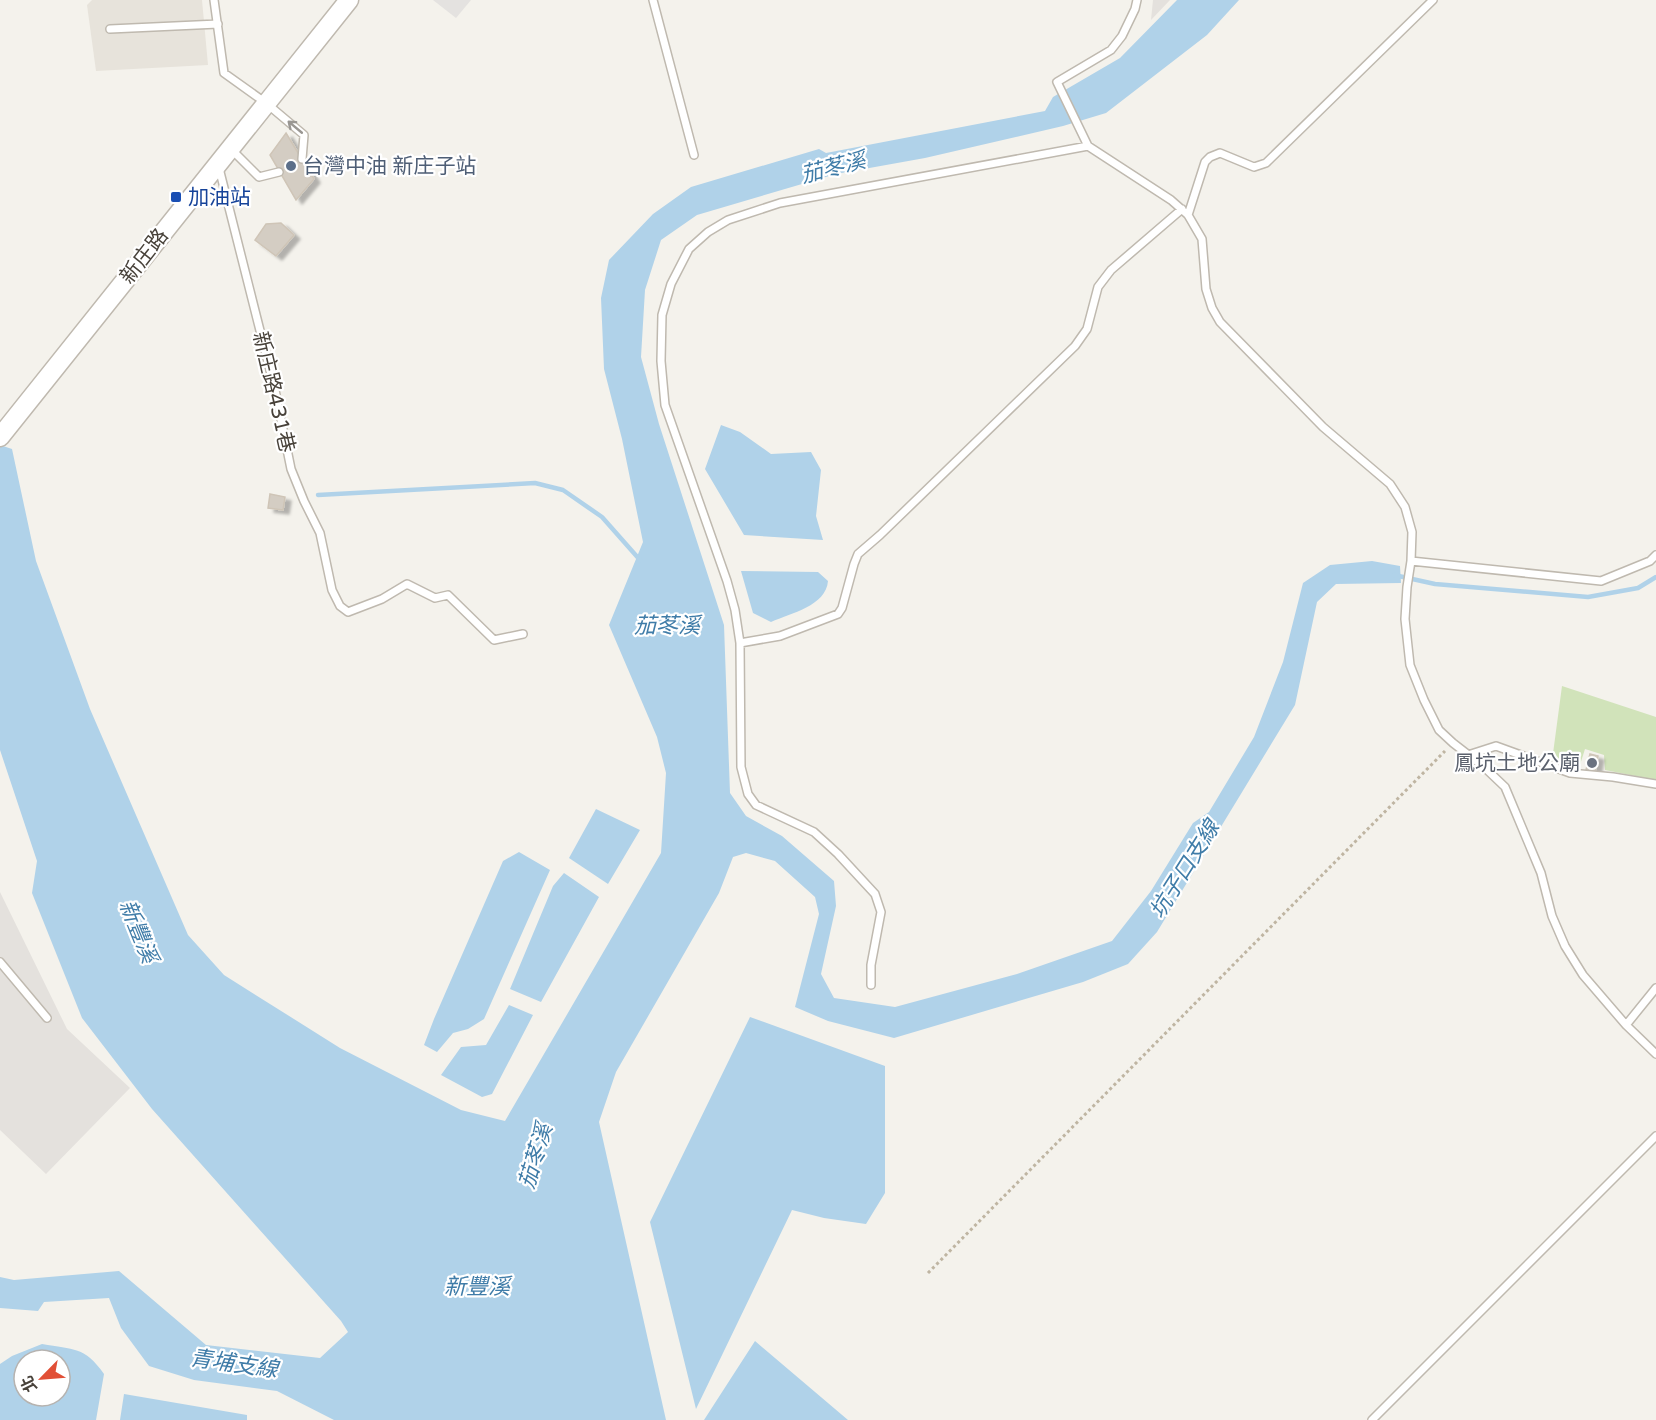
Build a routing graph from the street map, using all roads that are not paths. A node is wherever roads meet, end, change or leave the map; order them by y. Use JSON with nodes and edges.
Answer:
{"nodes":[{"id":1,"x":213,"y":0,"type":"edge"},
{"id":2,"x":349,"y":0,"type":"edge"},
{"id":3,"x":653,"y":0,"type":"edge"},
{"id":4,"x":1137,"y":0,"type":"edge"},
{"id":5,"x":1433,"y":0,"type":"edge"},
{"id":6,"x":218,"y":24,"type":"junction"},
{"id":7,"x":110,"y":29,"type":"dead end"},
{"id":8,"x":266,"y":104,"type":"junction"},
{"id":9,"x":1088,"y":146,"type":"junction"},
{"id":10,"x":230,"y":148,"type":"junction"},
{"id":11,"x":694,"y":155,"type":"dead end"},
{"id":12,"x":302,"y":159,"type":"dead end"},
{"id":13,"x":218,"y":163,"type":"junction"},
{"id":14,"x":279,"y":172,"type":"dead end"},
{"id":15,"x":1185,"y":212,"type":"junction"},
{"id":16,"x":4,"y":432,"type":"edge"},
{"id":17,"x":1656,"y":555,"type":"edge"},
{"id":18,"x":1412,"y":561,"type":"junction"},
{"id":19,"x":523,"y":634,"type":"dead end"},
{"id":20,"x":740,"y":644,"type":"junction"},
{"id":21,"x":1467,"y":754,"type":"junction"},
{"id":22,"x":1656,"y":784,"type":"edge"},
{"id":23,"x":0,"y":962,"type":"edge"},
{"id":24,"x":871,"y":985,"type":"dead end"},
{"id":25,"x":1656,"y":988,"type":"edge"},
{"id":26,"x":47,"y":1018,"type":"dead end"},
{"id":27,"x":1626,"y":1025,"type":"junction"},
{"id":28,"x":1656,"y":1054,"type":"edge"},
{"id":29,"x":1656,"y":1136,"type":"edge"},
{"id":30,"x":1372,"y":1420,"type":"edge"}],
"edges":[{"from":1,"to":6,"type":"lane"},
{"from":2,"to":8,"type":"street","name":"新庄路"},
{"from":3,"to":11,"type":"lane"},
{"from":4,"to":9,"type":"lane"},
{"from":5,"to":15,"type":"lane"},
{"from":6,"to":7,"type":"lane"},
{"from":6,"to":8,"type":"lane"},
{"from":8,"to":10,"type":"street","name":"新庄路"},
{"from":12,"to":8,"type":"lane","one_way":true},
{"from":9,"to":15,"type":"lane"},
{"from":9,"to":20,"type":"lane"},
{"from":10,"to":13,"type":"street","name":"新庄路"},
{"from":10,"to":14,"type":"lane"},
{"from":13,"to":16,"type":"street","name":"新庄路"},
{"from":13,"to":19,"type":"lane","name":"新庄路431巷"},
{"from":15,"to":18,"type":"lane"},
{"from":15,"to":20,"type":"lane"},
{"from":17,"to":18,"type":"lane"},
{"from":18,"to":21,"type":"lane"},
{"from":20,"to":24,"type":"lane"},
{"from":21,"to":22,"type":"lane"},
{"from":21,"to":27,"type":"lane"},
{"from":23,"to":26,"type":"lane"},
{"from":25,"to":27,"type":"lane"},
{"from":27,"to":28,"type":"lane"},
{"from":29,"to":30,"type":"lane"}]}
